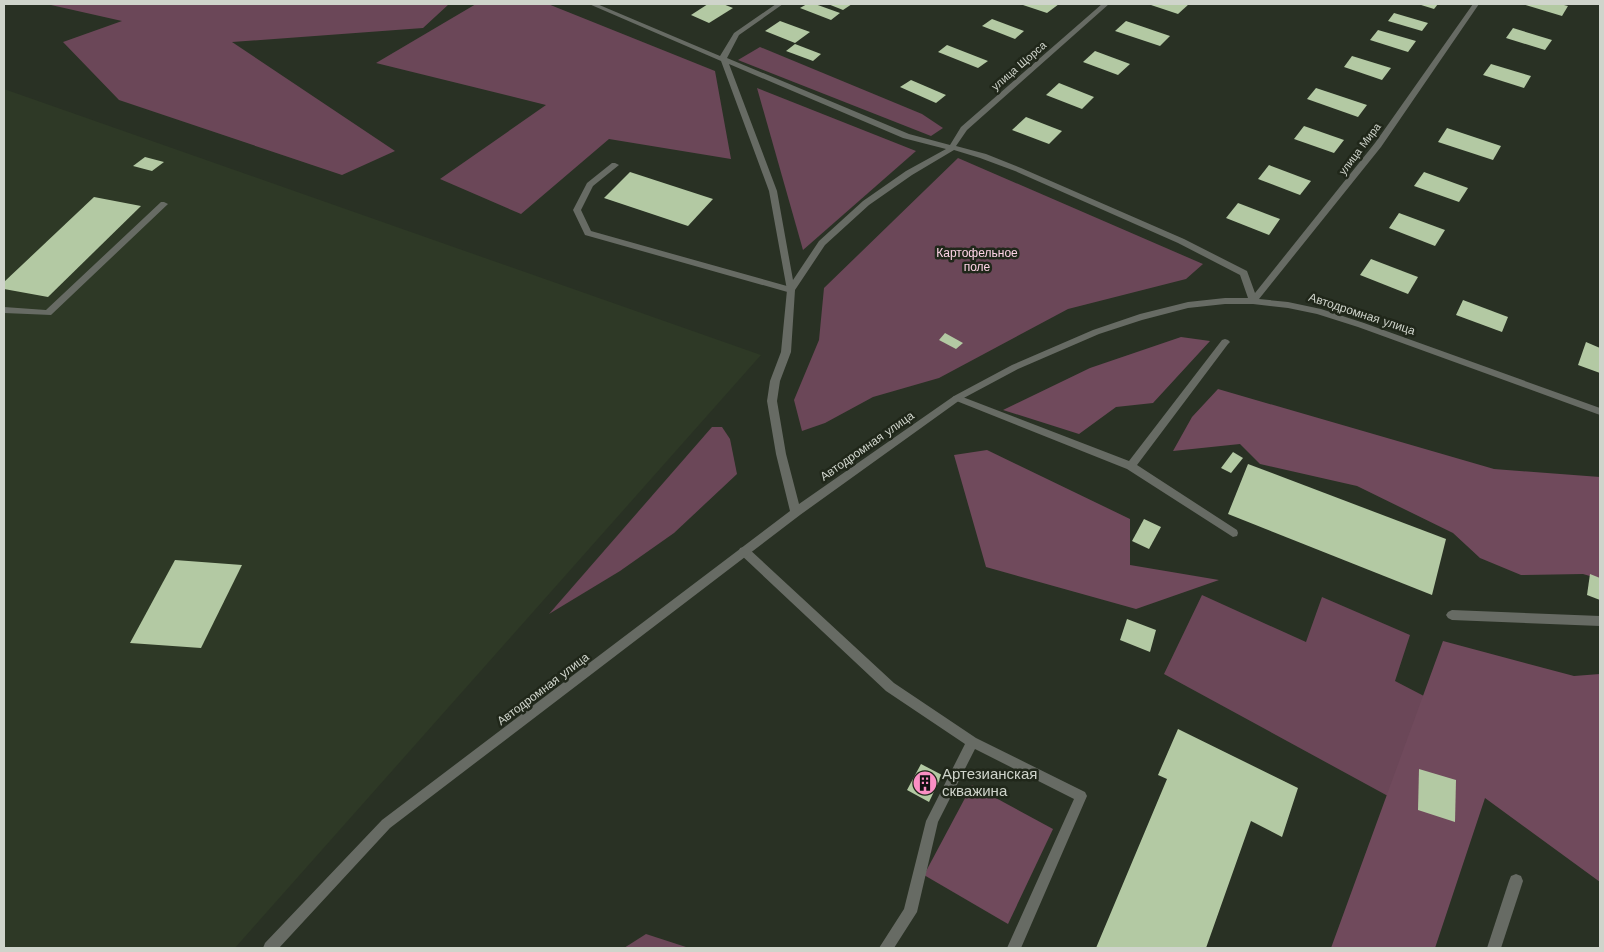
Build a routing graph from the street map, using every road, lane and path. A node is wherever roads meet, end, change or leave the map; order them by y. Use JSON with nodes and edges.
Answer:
{"nodes":[{"id":1,"x":592,"y":4,"type":"edge"},
{"id":2,"x":780,"y":4,"type":"edge"},
{"id":3,"x":1106,"y":4,"type":"edge"},
{"id":4,"x":1476,"y":4,"type":"edge"},
{"id":5,"x":723,"y":57,"type":"junction"},
{"id":6,"x":951,"y":149,"type":"junction"},
{"id":7,"x":615,"y":165,"type":"dead end"},
{"id":8,"x":164,"y":204,"type":"dead end"},
{"id":9,"x":791,"y":290,"type":"junction"},
{"id":10,"x":1253,"y":301,"type":"junction"},
{"id":11,"x":4,"y":310,"type":"edge"},
{"id":12,"x":1225,"y":342,"type":"dead end"},
{"id":13,"x":957,"y":398,"type":"junction"},
{"id":14,"x":1600,"y":412,"type":"edge"},
{"id":15,"x":1131,"y":466,"type":"junction"},
{"id":16,"x":796,"y":512,"type":"junction"},
{"id":17,"x":1233,"y":533,"type":"dead end"},
{"id":18,"x":744,"y":551,"type":"junction"},
{"id":19,"x":1452,"y":615,"type":"dead end"},
{"id":20,"x":1600,"y":621,"type":"edge"},
{"id":21,"x":972,"y":742,"type":"junction"},
{"id":22,"x":1516,"y":881,"type":"dead end"},
{"id":23,"x":270,"y":948,"type":"edge"},
{"id":24,"x":886,"y":948,"type":"edge"},
{"id":25,"x":1014,"y":948,"type":"edge"},
{"id":26,"x":1494,"y":948,"type":"edge"}],
"edges":[{"from":1,"to":5,"type":"street"},
{"from":2,"to":5,"type":"street"},
{"from":3,"to":6,"type":"street","name":"улица Щорса"},
{"from":4,"to":10,"type":"street","name":"улица Мира"},
{"from":5,"to":6,"type":"street"},
{"from":5,"to":9,"type":"street"},
{"from":6,"to":9,"type":"street"},
{"from":6,"to":10,"type":"street"},
{"from":7,"to":9,"type":"street"},
{"from":8,"to":11,"type":"street"},
{"from":9,"to":16,"type":"street"},
{"from":10,"to":13,"type":"street","name":"Автодромная улица"},
{"from":10,"to":14,"type":"street","name":"Автодромная улица"},
{"from":12,"to":15,"type":"street"},
{"from":13,"to":15,"type":"street"},
{"from":13,"to":16,"type":"street","name":"Автодромная улица"},
{"from":15,"to":17,"type":"street"},
{"from":16,"to":18,"type":"street","name":"Автодромная улица"},
{"from":18,"to":21,"type":"street"},
{"from":18,"to":23,"type":"street","name":"Автодромная улица"},
{"from":19,"to":20,"type":"street"},
{"from":21,"to":24,"type":"street"},
{"from":21,"to":25,"type":"street"},
{"from":22,"to":26,"type":"street"}]}
